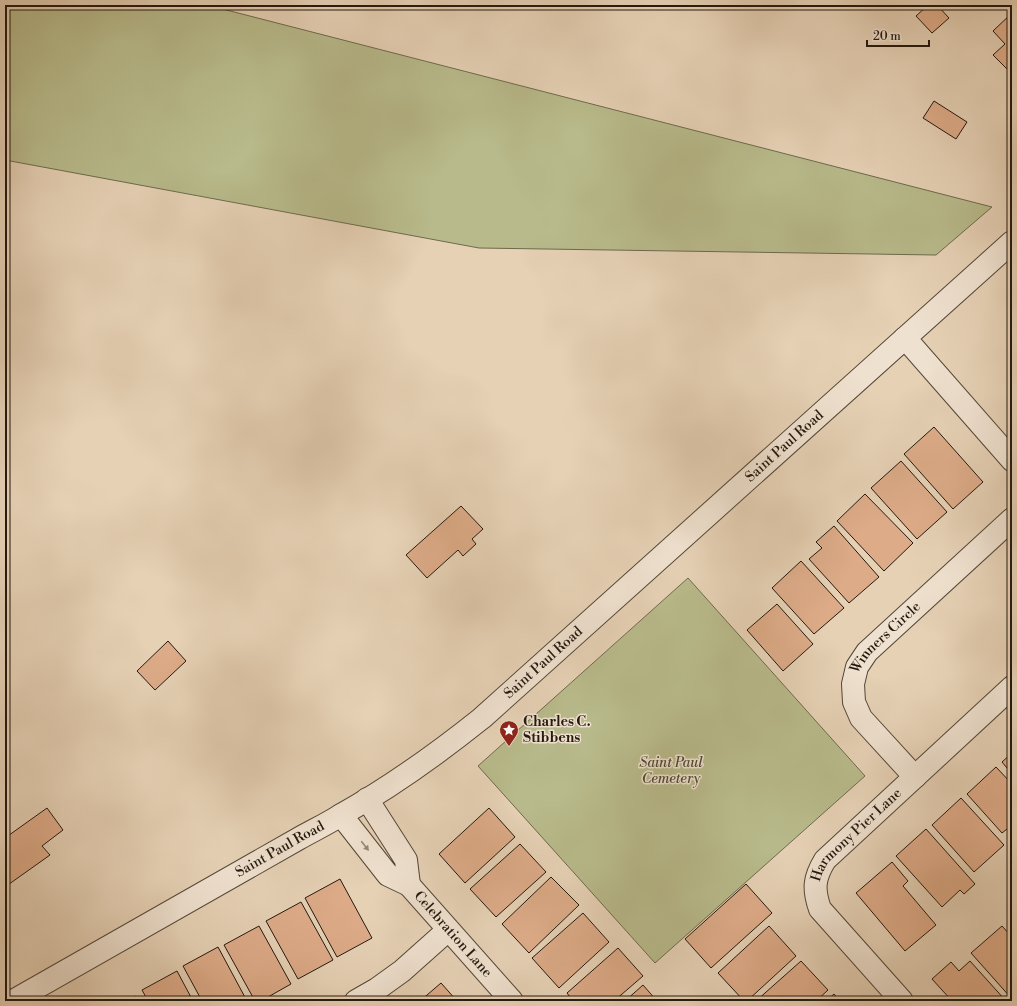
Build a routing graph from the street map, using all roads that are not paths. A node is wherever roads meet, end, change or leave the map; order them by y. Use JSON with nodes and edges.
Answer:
{"nodes":[{"id":1,"x":1012,"y":242,"type":"edge"},
{"id":2,"x":905,"y":338,"type":"junction"},
{"id":3,"x":1012,"y":460,"type":"edge"},
{"id":4,"x":1012,"y":519,"type":"edge"},
{"id":5,"x":1012,"y":688,"type":"edge"},
{"id":6,"x":915,"y":777,"type":"junction"},
{"id":7,"x":367,"y":800,"type":"junction"},
{"id":8,"x":341,"y":815,"type":"junction"},
{"id":9,"x":409,"y":885,"type":"junction"},
{"id":10,"x":448,"y":930,"type":"junction"},
{"id":11,"x":14,"y":1001,"type":"edge"},
{"id":12,"x":356,"y":1001,"type":"edge"},
{"id":13,"x":512,"y":1001,"type":"edge"},
{"id":14,"x":902,"y":1001,"type":"edge"}],
"edges":[{"from":1,"to":2,"type":"street","name":"Saint Paul Road"},
{"from":2,"to":3,"type":"street"},
{"from":2,"to":7,"type":"street","name":"Saint Paul Road"},
{"from":4,"to":6,"type":"street","name":"Winners Circle"},
{"from":5,"to":6,"type":"street","name":"Harmony Pier Lane"},
{"from":6,"to":14,"type":"street","name":"Harmony Pier Lane"},
{"from":7,"to":8,"type":"street","name":"Saint Paul Road"},
{"from":7,"to":9,"type":"street","name":"Celebration Lane"},
{"from":8,"to":9,"type":"street","name":"Celebration Lane","one_way":true},
{"from":8,"to":11,"type":"street","name":"Saint Paul Road"},
{"from":9,"to":10,"type":"street","name":"Celebration Lane"},
{"from":10,"to":12,"type":"street"},
{"from":10,"to":13,"type":"street","name":"Celebration Lane"}]}
